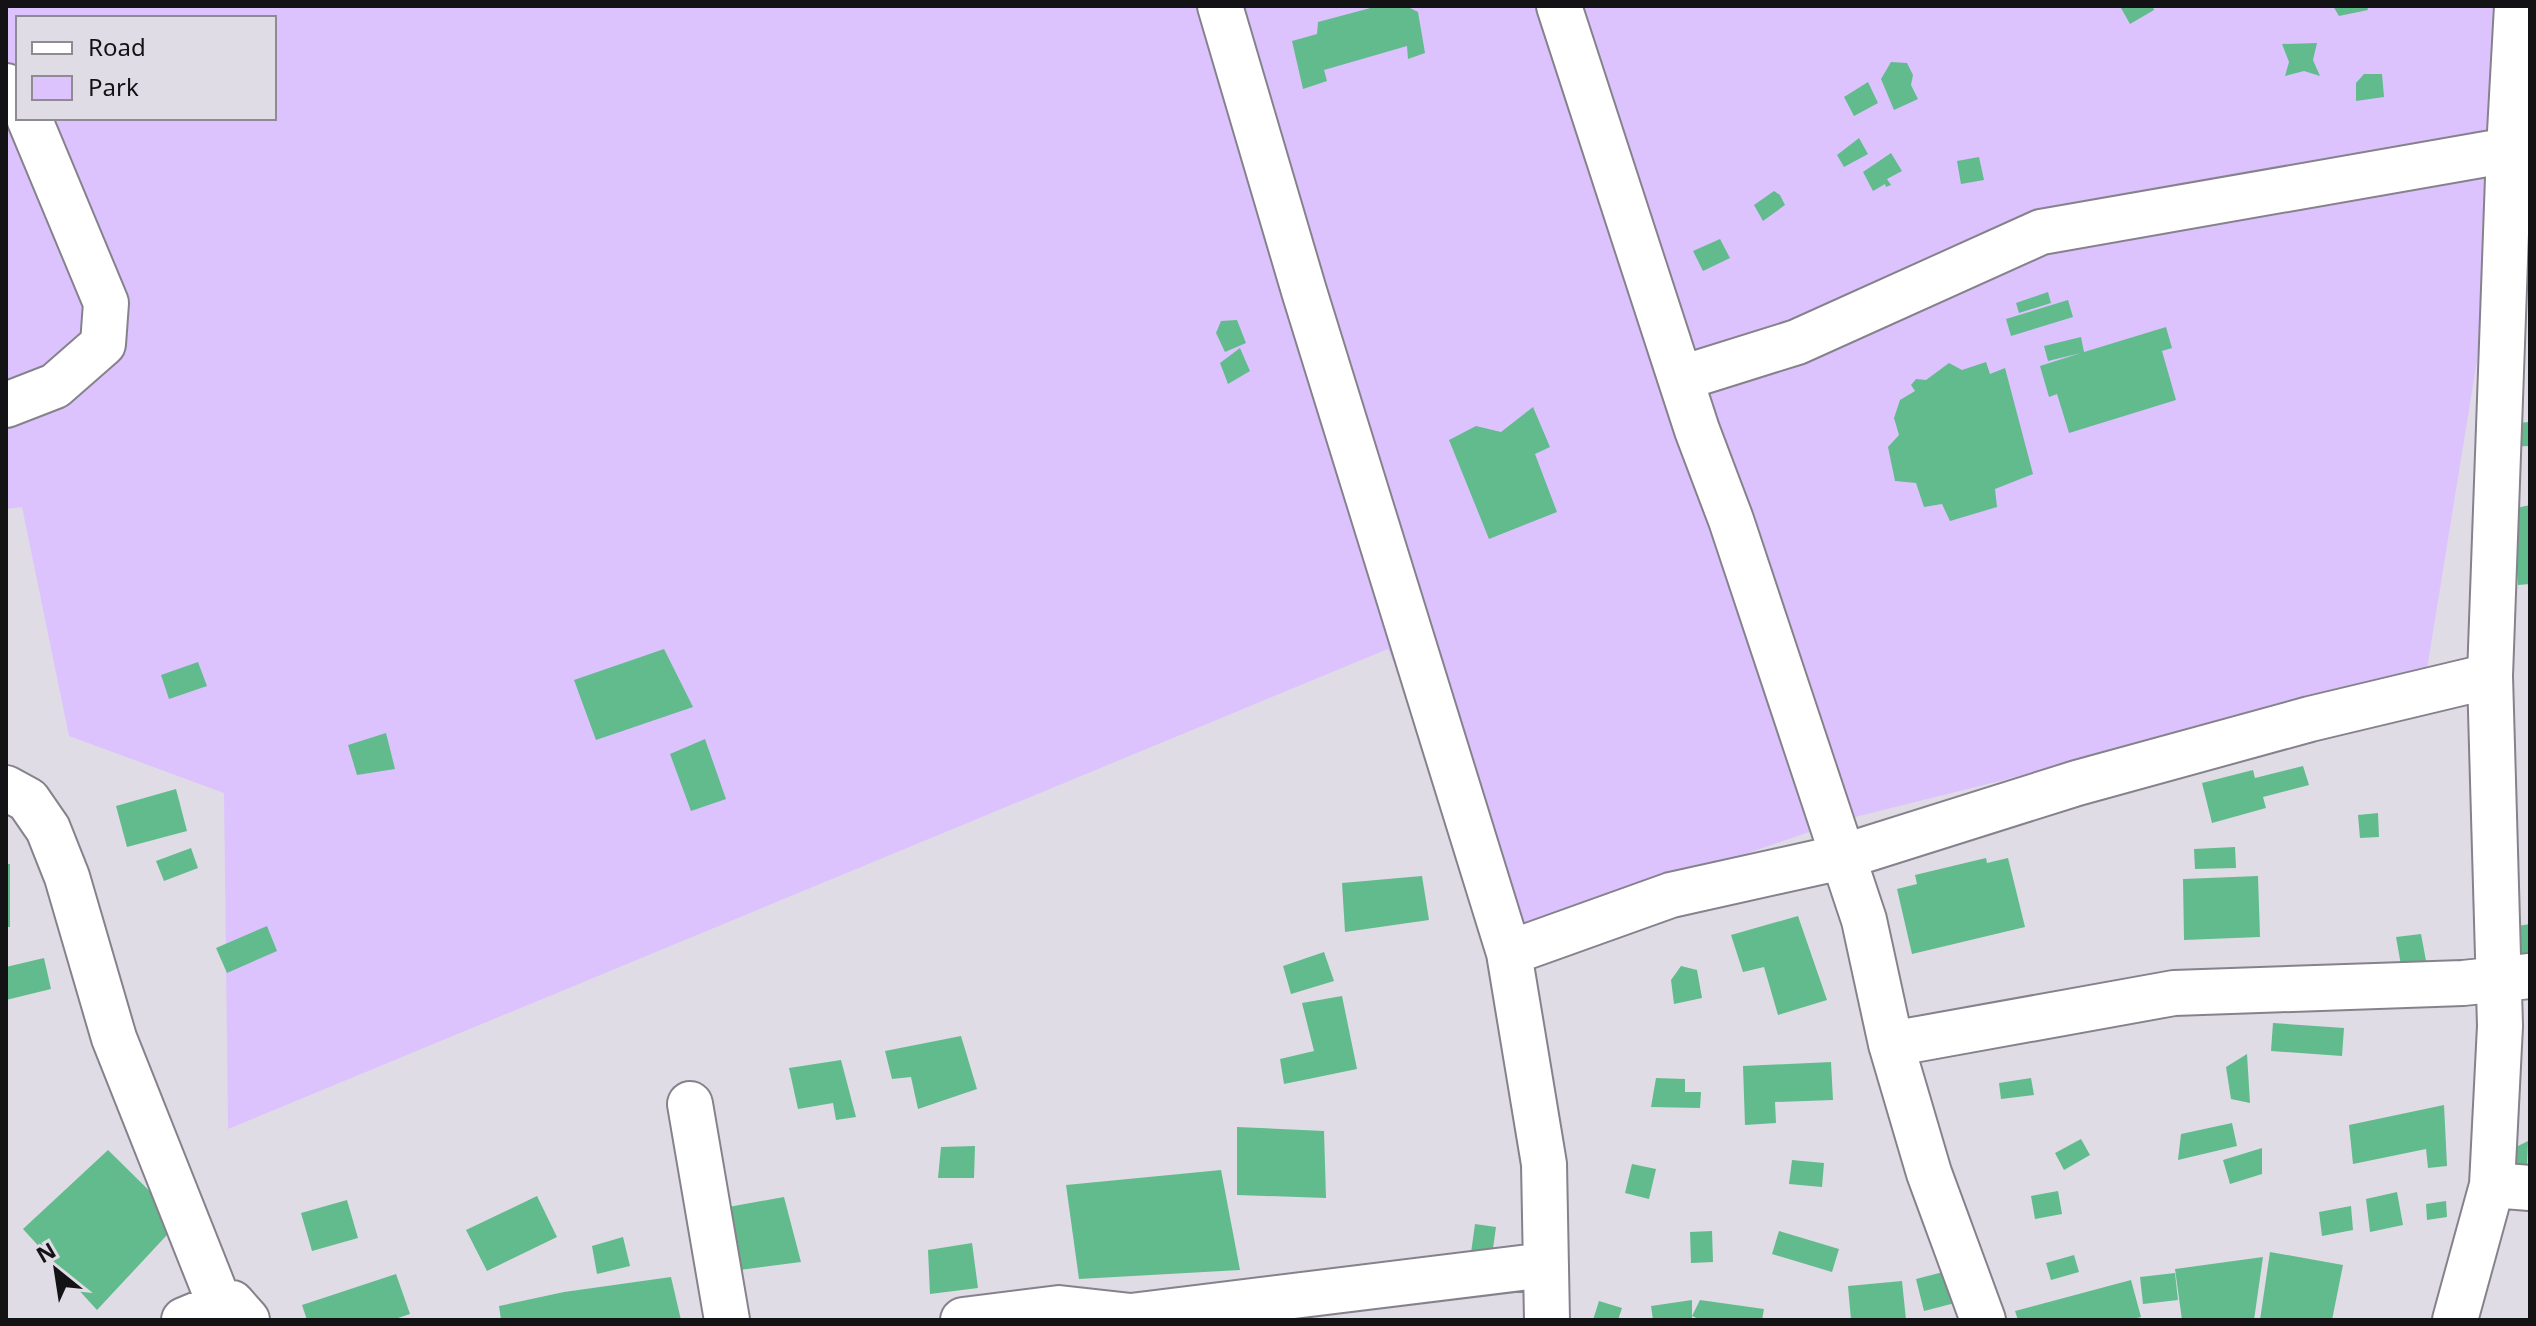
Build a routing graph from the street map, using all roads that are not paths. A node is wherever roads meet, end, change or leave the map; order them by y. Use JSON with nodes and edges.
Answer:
{"nodes":[{"id":1,"x":1220,"y":6,"type":"edge"},
{"id":2,"x":1559,"y":6,"type":"edge"},
{"id":3,"x":2517,"y":6,"type":"edge"},
{"id":4,"x":30,"y":120,"type":"edge"},
{"id":5,"x":2509,"y":150,"type":"junction"},
{"id":6,"x":1682,"y":378,"type":"junction"},
{"id":7,"x":6,"y":405,"type":"edge"},
{"id":8,"x":2490,"y":676,"type":"junction"},
{"id":9,"x":6,"y":788,"type":"edge"},
{"id":10,"x":1842,"y":857,"type":"junction"},
{"id":11,"x":1509,"y":953,"type":"junction"},
{"id":12,"x":2514,"y":977,"type":"edge"},
{"id":13,"x":1891,"y":1044,"type":"junction"},
{"id":14,"x":690,"y":1104,"type":"dead end"},
{"id":15,"x":2511,"y":1186,"type":"edge"},
{"id":16,"x":1546,"y":1265,"type":"junction"},
{"id":17,"x":217,"y":1315,"type":"edge"},
{"id":18,"x":1132,"y":1318,"type":"edge"},
{"id":19,"x":727,"y":1320,"type":"edge"},
{"id":20,"x":963,"y":1320,"type":"edge"},
{"id":21,"x":1547,"y":1320,"type":"edge"},
{"id":22,"x":1983,"y":1320,"type":"edge"},
{"id":23,"x":2455,"y":1320,"type":"edge"}],
"edges":[{"from":1,"to":11,"type":"street"},
{"from":2,"to":6,"type":"street"},
{"from":3,"to":5,"type":"street"},
{"from":4,"to":7,"type":"street"},
{"from":5,"to":6,"type":"street"},
{"from":5,"to":8,"type":"street"},
{"from":6,"to":10,"type":"street"},
{"from":8,"to":10,"type":"street"},
{"from":8,"to":12,"type":"street"},
{"from":9,"to":17,"type":"street"},
{"from":10,"to":11,"type":"street"},
{"from":10,"to":13,"type":"street"},
{"from":11,"to":16,"type":"street"},
{"from":12,"to":13,"type":"street"},
{"from":12,"to":15,"type":"street"},
{"from":13,"to":22,"type":"street"},
{"from":14,"to":19,"type":"street"},
{"from":15,"to":23,"type":"street"},
{"from":16,"to":18,"type":"street"},
{"from":16,"to":21,"type":"street"},
{"from":18,"to":20,"type":"street"}]}
